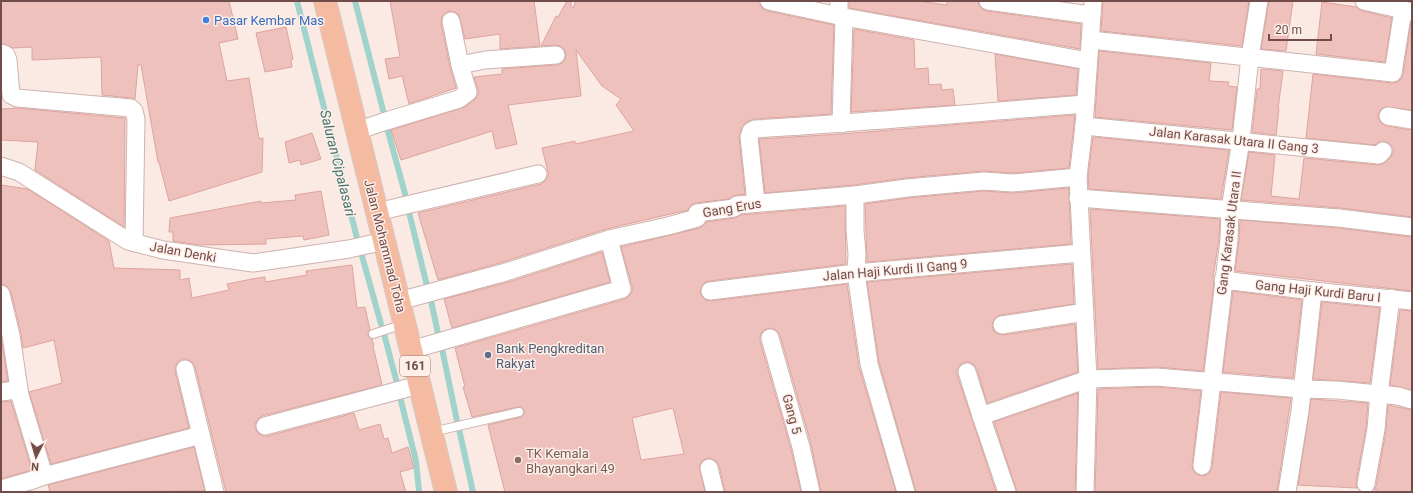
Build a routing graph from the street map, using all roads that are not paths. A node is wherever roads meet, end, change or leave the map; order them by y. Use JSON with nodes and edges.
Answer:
{"nodes":[{"id":1,"x":325,"y":1,"type":"edge"},
{"id":2,"x":769,"y":1,"type":"edge"},
{"id":3,"x":988,"y":1,"type":"edge"},
{"id":4,"x":1259,"y":1,"type":"edge"},
{"id":5,"x":1364,"y":1,"type":"edge"},
{"id":6,"x":1092,"y":8,"type":"edge"},
{"id":7,"x":841,"y":11,"type":"edge"},
{"id":8,"x":1408,"y":11,"type":"edge"},
{"id":9,"x":450,"y":21,"type":"dead end"},
{"id":10,"x":1091,"y":40,"type":"junction"},
{"id":11,"x":1,"y":53,"type":"edge"},
{"id":12,"x":556,"y":55,"type":"dead end"},
{"id":13,"x":1250,"y":57,"type":"junction"},
{"id":14,"x":1088,"y":61,"type":"junction"},
{"id":15,"x":460,"y":64,"type":"junction"},
{"id":16,"x":1085,"y":104,"type":"junction"},
{"id":17,"x":1388,"y":116,"type":"dead end"},
{"id":18,"x":1412,"y":120,"type":"edge"},
{"id":19,"x":841,"y":124,"type":"junction"},
{"id":20,"x":1084,"y":126,"type":"junction"},
{"id":21,"x":357,"y":131,"type":"junction"},
{"id":22,"x":1241,"y":140,"type":"junction"},
{"id":23,"x":1383,"y":151,"type":"dead end"},
{"id":24,"x":1,"y":166,"type":"edge"},
{"id":25,"x":538,"y":174,"type":"dead end"},
{"id":26,"x":1078,"y":177,"type":"junction"},
{"id":27,"x":855,"y":195,"type":"junction"},
{"id":28,"x":1078,"y":198,"type":"junction"},
{"id":29,"x":756,"y":203,"type":"junction"},
{"id":30,"x":1230,"y":209,"type":"junction"},
{"id":31,"x":377,"y":212,"type":"junction"},
{"id":32,"x":1412,"y":227,"type":"edge"},
{"id":33,"x":609,"y":239,"type":"junction"},
{"id":34,"x":134,"y":242,"type":"junction"},
{"id":35,"x":366,"y":245,"type":"junction"},
{"id":36,"x":1081,"y":253,"type":"junction"},
{"id":37,"x":856,"y":272,"type":"junction"},
{"id":38,"x":1223,"y":280,"type":"junction"},
{"id":39,"x":710,"y":291,"type":"dead end"},
{"id":40,"x":1313,"y":292,"type":"junction"},
{"id":41,"x":1,"y":294,"type":"edge"},
{"id":42,"x":1391,"y":298,"type":"junction"},
{"id":43,"x":399,"y":301,"type":"junction"},
{"id":44,"x":1412,"y":301,"type":"edge"},
{"id":45,"x":1085,"y":312,"type":"junction"},
{"id":46,"x":404,"y":324,"type":"junction"},
{"id":47,"x":1002,"y":325,"type":"dead end"},
{"id":48,"x":373,"y":334,"type":"dead end"},
{"id":49,"x":770,"y":338,"type":"dead end"},
{"id":50,"x":411,"y":350,"type":"junction"},
{"id":51,"x":185,"y":369,"type":"dead end"},
{"id":52,"x":968,"y":372,"type":"dead end"},
{"id":53,"x":1088,"y":379,"type":"junction"},
{"id":54,"x":1211,"y":383,"type":"junction"},
{"id":55,"x":419,"y":385,"type":"junction"},
{"id":56,"x":1302,"y":390,"type":"junction"},
{"id":57,"x":12,"y":392,"type":"edge"},
{"id":58,"x":1379,"y":394,"type":"junction"},
{"id":59,"x":1412,"y":400,"type":"edge"},
{"id":60,"x":519,"y":412,"type":"dead end"},
{"id":61,"x":981,"y":416,"type":"junction"},
{"id":62,"x":265,"y":426,"type":"dead end"},
{"id":63,"x":431,"y":432,"type":"junction"},
{"id":64,"x":201,"y":435,"type":"junction"},
{"id":65,"x":1202,"y":466,"type":"dead end"},
{"id":66,"x":709,"y":468,"type":"dead end"},
{"id":67,"x":38,"y":483,"type":"edge"},
{"id":68,"x":1366,"y":484,"type":"dead end"},
{"id":69,"x":1,"y":488,"type":"edge"},
{"id":70,"x":442,"y":491,"type":"edge"},
{"id":71,"x":215,"y":492,"type":"edge"},
{"id":72,"x":715,"y":492,"type":"edge"},
{"id":73,"x":811,"y":492,"type":"edge"},
{"id":74,"x":906,"y":492,"type":"edge"},
{"id":75,"x":1007,"y":492,"type":"edge"},
{"id":76,"x":1085,"y":492,"type":"edge"},
{"id":77,"x":1287,"y":492,"type":"edge"}],
"edges":[{"from":1,"to":21,"type":"main road","name":"Jalan Mohammad Toha","number":"161"},
{"from":2,"to":7,"type":"street"},
{"from":3,"to":6,"type":"street"},
{"from":4,"to":13,"type":"street","name":"Gang Karasak Utara II"},
{"from":5,"to":8,"type":"street"},
{"from":6,"to":10,"type":"street"},
{"from":7,"to":14,"type":"street"},
{"from":7,"to":19,"type":"street"},
{"from":8,"to":13,"type":"street"},
{"from":9,"to":15,"type":"street"},
{"from":10,"to":13,"type":"street"},
{"from":10,"to":14,"type":"street"},
{"from":11,"to":34,"type":"street"},
{"from":12,"to":15,"type":"street"},
{"from":13,"to":22,"type":"street","name":"Gang Karasak Utara II"},
{"from":14,"to":16,"type":"street"},
{"from":15,"to":21,"type":"street"},
{"from":16,"to":19,"type":"street"},
{"from":16,"to":20,"type":"street"},
{"from":17,"to":18,"type":"street"},
{"from":19,"to":29,"type":"street"},
{"from":20,"to":22,"type":"street","name":"Jalan Karasak Utara II Gang 3"},
{"from":20,"to":26,"type":"street"},
{"from":21,"to":31,"type":"main road","name":"Jalan Mohammad Toha","number":"161"},
{"from":22,"to":23,"type":"street","name":"Jalan Karasak Utara II Gang 3"},
{"from":22,"to":30,"type":"street","name":"Gang Karasak Utara II"},
{"from":24,"to":34,"type":"street","name":"Jalan Denki"},
{"from":25,"to":31,"type":"street"},
{"from":26,"to":27,"type":"street","name":"Gang Erus"},
{"from":26,"to":28,"type":"street"},
{"from":27,"to":29,"type":"street","name":"Gang Erus"},
{"from":27,"to":37,"type":"street"},
{"from":28,"to":30,"type":"street"},
{"from":28,"to":36,"type":"street"},
{"from":29,"to":33,"type":"street","name":"Gang Erus"},
{"from":30,"to":32,"type":"street"},
{"from":30,"to":38,"type":"street","name":"Gang Karasak Utara II"},
{"from":31,"to":35,"type":"main road","name":"Jalan Mohammad Toha","number":"161"},
{"from":33,"to":43,"type":"street","name":"Gang Erus"},
{"from":33,"to":50,"type":"street"},
{"from":34,"to":35,"type":"street","name":"Jalan Denki"},
{"from":35,"to":43,"type":"main road","name":"Jalan Mohammad Toha","number":"161"},
{"from":36,"to":37,"type":"street","name":"Jalan Haji Kurdi II Gang 9"},
{"from":36,"to":45,"type":"street"},
{"from":37,"to":39,"type":"street","name":"Jalan Haji Kurdi II Gang 9"},
{"from":37,"to":74,"type":"street"},
{"from":38,"to":40,"type":"street","name":"Gang Haji Kurdi Baru I"},
{"from":38,"to":54,"type":"street","name":"Gang Karasak Utara II"},
{"from":40,"to":42,"type":"street","name":"Gang Haji Kurdi Baru I"},
{"from":40,"to":56,"type":"street"},
{"from":41,"to":57,"type":"street"},
{"from":42,"to":44,"type":"street","name":"Gang Haji Kurdi Baru I"},
{"from":42,"to":58,"type":"street"},
{"from":43,"to":46,"type":"main road","name":"Jalan Mohammad Toha","number":"161"},
{"from":45,"to":47,"type":"street"},
{"from":45,"to":53,"type":"street"},
{"from":46,"to":48,"type":"lane"},
{"from":46,"to":50,"type":"main road","name":"Jalan Mohammad Toha","number":"161"},
{"from":49,"to":73,"type":"street","name":"Gang 5"},
{"from":50,"to":55,"type":"main road","name":"Jalan Mohammad Toha","number":"161"},
{"from":51,"to":64,"type":"street"},
{"from":52,"to":61,"type":"street"},
{"from":53,"to":54,"type":"street"},
{"from":53,"to":61,"type":"street"},
{"from":53,"to":76,"type":"street"},
{"from":54,"to":56,"type":"street"},
{"from":54,"to":65,"type":"street","name":"Gang Karasak Utara II"},
{"from":55,"to":62,"type":"street"},
{"from":55,"to":63,"type":"main road","name":"Jalan Mohammad Toha","number":"161"},
{"from":56,"to":58,"type":"street"},
{"from":56,"to":77,"type":"street"},
{"from":57,"to":67,"type":"street"},
{"from":58,"to":59,"type":"street"},
{"from":58,"to":68,"type":"street"},
{"from":60,"to":63,"type":"lane"},
{"from":61,"to":75,"type":"street"},
{"from":63,"to":70,"type":"main road","name":"Jalan Mohammad Toha","number":"161"},
{"from":64,"to":67,"type":"street"},
{"from":64,"to":71,"type":"street"},
{"from":66,"to":72,"type":"street"},
{"from":67,"to":69,"type":"street"}]}
